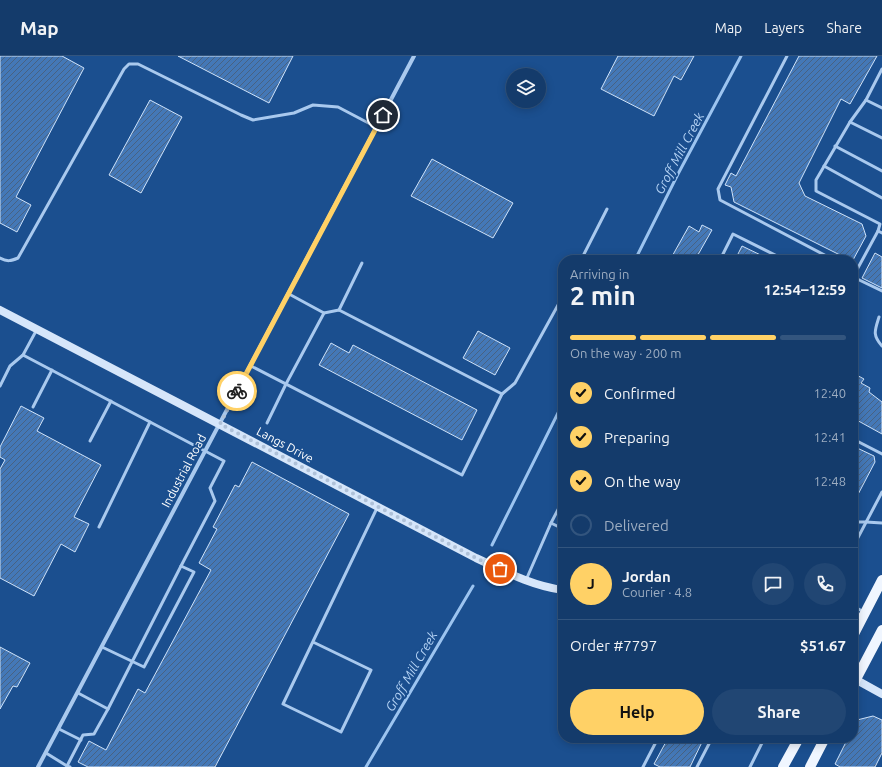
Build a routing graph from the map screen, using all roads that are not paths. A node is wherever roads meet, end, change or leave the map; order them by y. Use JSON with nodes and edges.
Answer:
{"nodes":[{"id":1,"x":414,"y":56,"type":"edge"},
{"id":2,"x":787,"y":56,"type":"edge"},
{"id":3,"x":882,"y":69,"type":"edge"},
{"id":4,"x":877,"y":80,"type":"junction"},
{"id":5,"x":882,"y":83,"type":"edge"},
{"id":6,"x":866,"y":100,"type":"junction"},
{"id":7,"x":882,"y":108,"type":"edge"},
{"id":8,"x":850,"y":122,"type":"junction"},
{"id":9,"x":376,"y":127,"type":"junction"},
{"id":10,"x":882,"y":138,"type":"edge"},
{"id":11,"x":835,"y":146,"type":"junction"},
{"id":12,"x":824,"y":166,"type":"junction"},
{"id":13,"x":882,"y":171,"type":"edge"},
{"id":14,"x":882,"y":198,"type":"edge"},
{"id":15,"x":607,"y":209,"type":"dead end"},
{"id":16,"x":882,"y":220,"type":"edge"},
{"id":17,"x":880,"y":224,"type":"junction"},
{"id":18,"x":878,"y":231,"type":"junction"},
{"id":19,"x":882,"y":233,"type":"edge"},
{"id":20,"x":584,"y":255,"type":"edge"},
{"id":21,"x":722,"y":255,"type":"edge"},
{"id":22,"x":775,"y":255,"type":"edge"},
{"id":23,"x":824,"y":255,"type":"edge"},
{"id":24,"x":0,"y":258,"type":"edge"},
{"id":25,"x":362,"y":263,"type":"dead end"},
{"id":26,"x":858,"y":264,"type":"edge"},
{"id":27,"x":858,"y":279,"type":"edge"},
{"id":28,"x":882,"y":291,"type":"edge"},
{"id":29,"x":289,"y":294,"type":"junction"},
{"id":30,"x":558,"y":305,"type":"edge"},
{"id":31,"x":0,"y":310,"type":"edge"},
{"id":32,"x":339,"y":310,"type":"junction"},
{"id":33,"x":324,"y":313,"type":"junction"},
{"id":34,"x":879,"y":317,"type":"dead end"},
{"id":35,"x":37,"y":329,"type":"junction"},
{"id":36,"x":882,"y":346,"type":"edge"},
{"id":37,"x":23,"y":355,"type":"junction"},
{"id":38,"x":251,"y":366,"type":"junction"},
{"id":39,"x":52,"y":370,"type":"junction"},
{"id":40,"x":286,"y":384,"type":"junction"},
{"id":41,"x":0,"y":386,"type":"edge"},
{"id":42,"x":502,"y":394,"type":"junction"},
{"id":43,"x":112,"y":401,"type":"junction"},
{"id":44,"x":33,"y":407,"type":"dead end"},
{"id":45,"x":150,"y":422,"type":"junction"},
{"id":46,"x":267,"y":423,"type":"dead end"},
{"id":47,"x":220,"y":424,"type":"junction"},
{"id":48,"x":90,"y":442,"type":"dead end"},
{"id":49,"x":858,"y":442,"type":"edge"},
{"id":50,"x":205,"y":452,"type":"junction"},
{"id":51,"x":882,"y":454,"type":"edge"},
{"id":52,"x":882,"y":492,"type":"edge"},
{"id":53,"x":378,"y":507,"type":"junction"},
{"id":54,"x":558,"y":509,"type":"edge"},
{"id":55,"x":858,"y":522,"type":"edge"},
{"id":56,"x":866,"y":522,"type":"junction"},
{"id":57,"x":550,"y":523,"type":"junction"},
{"id":58,"x":882,"y":523,"type":"edge"},
{"id":59,"x":99,"y":527,"type":"dead end"},
{"id":60,"x":558,"y":527,"type":"edge"},
{"id":61,"x":858,"y":537,"type":"edge"},
{"id":62,"x":181,"y":566,"type":"junction"},
{"id":63,"x":525,"y":580,"type":"junction"},
{"id":64,"x":882,"y":580,"type":"edge"},
{"id":65,"x":558,"y":589,"type":"edge"},
{"id":66,"x":858,"y":608,"type":"edge"},
{"id":67,"x":865,"y":612,"type":"junction"},
{"id":68,"x":858,"y":626,"type":"edge"},
{"id":69,"x":882,"y":630,"type":"edge"},
{"id":70,"x":313,"y":642,"type":"junction"},
{"id":71,"x":102,"y":647,"type":"junction"},
{"id":72,"x":131,"y":662,"type":"junction"},
{"id":73,"x":858,"y":674,"type":"edge"},
{"id":74,"x":858,"y":683,"type":"edge"},
{"id":75,"x":78,"y":693,"type":"junction"},
{"id":76,"x":882,"y":694,"type":"edge"},
{"id":77,"x":108,"y":709,"type":"junction"},
{"id":78,"x":59,"y":729,"type":"junction"},
{"id":79,"x":81,"y":740,"type":"junction"},
{"id":80,"x":655,"y":743,"type":"edge"},
{"id":81,"x":709,"y":743,"type":"edge"},
{"id":82,"x":762,"y":743,"type":"edge"},
{"id":83,"x":795,"y":743,"type":"edge"},
{"id":84,"x":822,"y":743,"type":"edge"},
{"id":85,"x":46,"y":753,"type":"junction"},
{"id":86,"x":68,"y":766,"type":"edge"},
{"id":87,"x":38,"y":767,"type":"edge"},
{"id":88,"x":643,"y":767,"type":"edge"},
{"id":89,"x":697,"y":767,"type":"edge"},
{"id":90,"x":750,"y":767,"type":"edge"},
{"id":91,"x":783,"y":767,"type":"edge"},
{"id":92,"x":810,"y":767,"type":"edge"}],
"edges":[{"from":1,"to":9,"type":"street","name":"Industrial Road"},
{"from":2,"to":23,"type":"lane"},
{"from":3,"to":4,"type":"lane"},
{"from":4,"to":5,"type":"lane"},
{"from":4,"to":6,"type":"lane"},
{"from":6,"to":7,"type":"lane"},
{"from":6,"to":8,"type":"lane"},
{"from":8,"to":10,"type":"lane"},
{"from":8,"to":11,"type":"lane"},
{"from":9,"to":24,"type":"lane"},
{"from":9,"to":29,"type":"street","name":"Industrial Road"},
{"from":11,"to":12,"type":"lane"},
{"from":11,"to":13,"type":"lane"},
{"from":12,"to":14,"type":"lane"},
{"from":12,"to":17,"type":"lane"},
{"from":15,"to":20,"type":"lane"},
{"from":16,"to":17,"type":"lane"},
{"from":17,"to":18,"type":"lane"},
{"from":18,"to":19,"type":"lane"},
{"from":18,"to":26,"type":"lane"},
{"from":21,"to":22,"type":"lane"},
{"from":25,"to":32,"type":"lane"},
{"from":27,"to":28,"type":"lane"},
{"from":29,"to":33,"type":"lane"},
{"from":29,"to":38,"type":"street","name":"Industrial Road"},
{"from":30,"to":42,"type":"lane"},
{"from":31,"to":35,"type":"street","name":"Langs Drive"},
{"from":32,"to":33,"type":"lane"},
{"from":32,"to":42,"type":"lane"},
{"from":33,"to":40,"type":"lane"},
{"from":34,"to":36,"type":"lane"},
{"from":35,"to":37,"type":"lane"},
{"from":35,"to":47,"type":"street","name":"Langs Drive"},
{"from":37,"to":39,"type":"lane"},
{"from":37,"to":41,"type":"lane"},
{"from":38,"to":40,"type":"lane"},
{"from":38,"to":47,"type":"street","name":"Industrial Road"},
{"from":39,"to":43,"type":"lane"},
{"from":39,"to":44,"type":"lane"},
{"from":40,"to":42,"type":"lane"},
{"from":40,"to":46,"type":"lane"},
{"from":43,"to":45,"type":"lane"},
{"from":43,"to":48,"type":"lane"},
{"from":45,"to":50,"type":"lane"},
{"from":45,"to":59,"type":"lane"},
{"from":47,"to":50,"type":"street","name":"Industrial Road"},
{"from":47,"to":53,"type":"street","name":"Langs Drive"},
{"from":49,"to":51,"type":"lane"},
{"from":50,"to":62,"type":"lane"},
{"from":50,"to":71,"type":"street","name":"Industrial Road"},
{"from":52,"to":56,"type":"lane"},
{"from":53,"to":63,"type":"street","name":"Langs Drive"},
{"from":53,"to":70,"type":"lane"},
{"from":54,"to":57,"type":"lane"},
{"from":55,"to":56,"type":"lane"},
{"from":56,"to":58,"type":"lane"},
{"from":56,"to":61,"type":"lane"},
{"from":57,"to":60,"type":"lane"},
{"from":57,"to":63,"type":"lane"},
{"from":62,"to":72,"type":"lane"},
{"from":62,"to":72,"type":"lane"},
{"from":63,"to":65,"type":"street","name":"Langs Drive"},
{"from":64,"to":67,"type":"main road"},
{"from":66,"to":67,"type":"lane"},
{"from":67,"to":68,"type":"main road"},
{"from":69,"to":73,"type":"main road"},
{"from":70,"to":70,"type":"lane"},
{"from":71,"to":72,"type":"lane"},
{"from":71,"to":75,"type":"street","name":"Industrial Road"},
{"from":72,"to":77,"type":"lane"},
{"from":74,"to":76,"type":"street"},
{"from":75,"to":77,"type":"lane"},
{"from":75,"to":78,"type":"street","name":"Industrial Road"},
{"from":77,"to":79,"type":"lane"},
{"from":78,"to":79,"type":"lane"},
{"from":78,"to":85,"type":"street","name":"Industrial Road"},
{"from":79,"to":86,"type":"lane"},
{"from":80,"to":88,"type":"lane"},
{"from":81,"to":89,"type":"lane"},
{"from":82,"to":90,"type":"lane"},
{"from":83,"to":91,"type":"main road"},
{"from":84,"to":92,"type":"main road"},
{"from":85,"to":86,"type":"lane"},
{"from":85,"to":87,"type":"street","name":"Industrial Road"}]}
